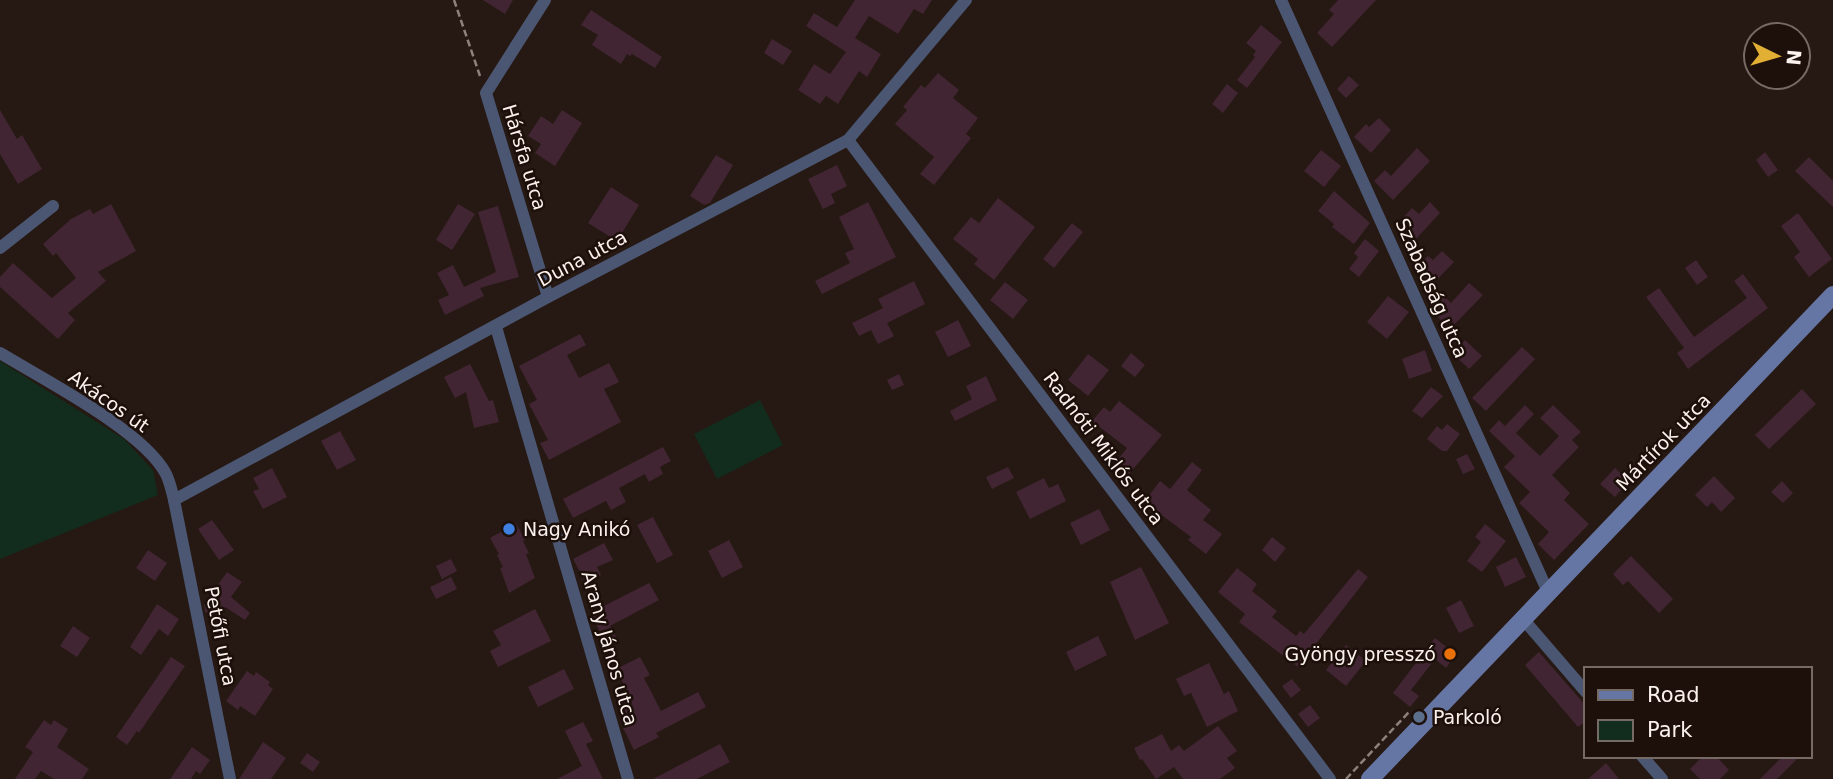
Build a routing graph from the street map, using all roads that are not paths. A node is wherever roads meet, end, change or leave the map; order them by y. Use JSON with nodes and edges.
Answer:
{"nodes":[{"id":1,"x":545,"y":0,"type":"edge"},
{"id":2,"x":966,"y":0,"type":"edge"},
{"id":3,"x":1282,"y":0,"type":"edge"},
{"id":4,"x":848,"y":140,"type":"junction"},
{"id":5,"x":53,"y":206,"type":"dead end"},
{"id":6,"x":0,"y":248,"type":"edge"},
{"id":7,"x":1833,"y":295,"type":"edge"},
{"id":8,"x":548,"y":297,"type":"junction"},
{"id":9,"x":496,"y":327,"type":"junction"},
{"id":10,"x":0,"y":353,"type":"edge"},
{"id":11,"x":174,"y":500,"type":"junction"},
{"id":12,"x":1548,"y":592,"type":"junction"},
{"id":13,"x":1523,"y":619,"type":"junction"},
{"id":14,"x":1584,"y":690,"type":"edge"},
{"id":15,"x":1644,"y":758,"type":"edge"},
{"id":16,"x":230,"y":779,"type":"edge"},
{"id":17,"x":628,"y":779,"type":"edge"},
{"id":18,"x":1330,"y":779,"type":"edge"},
{"id":19,"x":1370,"y":779,"type":"edge"},
{"id":20,"x":1662,"y":779,"type":"edge"}],
"edges":[{"from":1,"to":8,"type":"street","name":"Hársfa utca"},
{"from":2,"to":4,"type":"street","name":"Duna utca"},
{"from":3,"to":12,"type":"street","name":"Szabadság utca"},
{"from":4,"to":8,"type":"street","name":"Duna utca"},
{"from":4,"to":18,"type":"street","name":"Radnóti Miklós utca"},
{"from":5,"to":6,"type":"street"},
{"from":7,"to":12,"type":"main road","name":"Mártírok utca"},
{"from":8,"to":9,"type":"street","name":"Duna utca"},
{"from":9,"to":11,"type":"street","name":"Duna utca"},
{"from":9,"to":17,"type":"street","name":"Arany János utca"},
{"from":10,"to":11,"type":"street","name":"Akácos út"},
{"from":11,"to":16,"type":"street","name":"Petőfi utca"},
{"from":12,"to":13,"type":"main road","name":"Mártírok utca"},
{"from":13,"to":14,"type":"street"},
{"from":13,"to":19,"type":"main road","name":"Mártírok utca"},
{"from":15,"to":20,"type":"street"}]}
